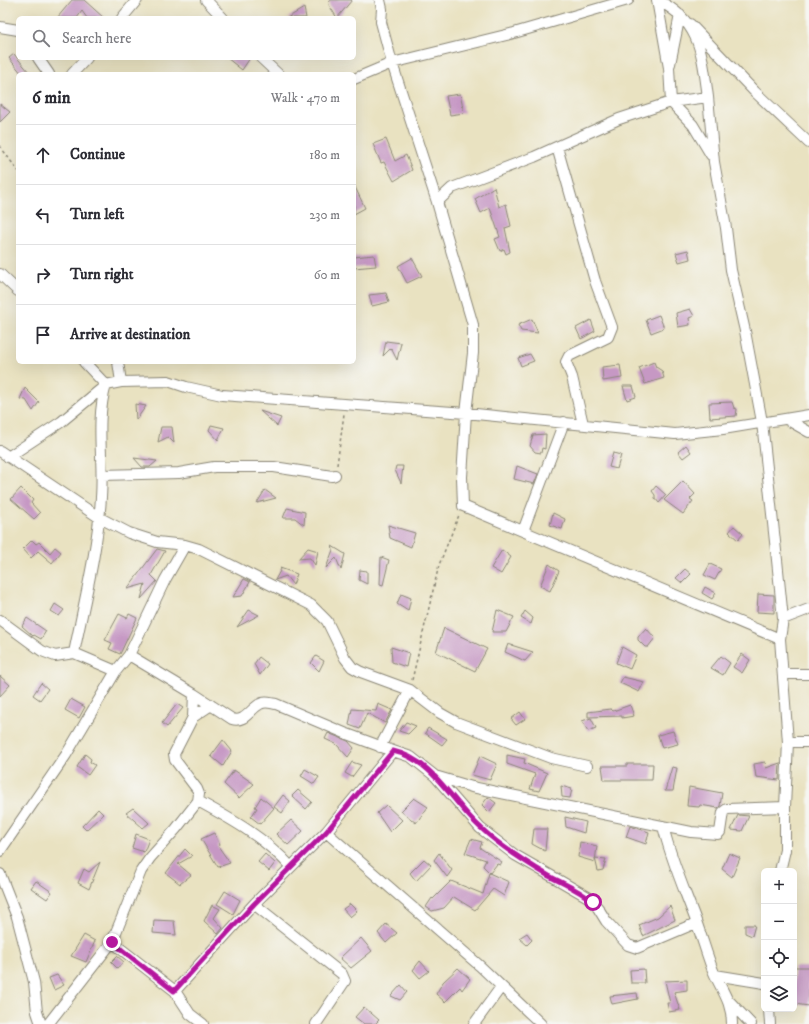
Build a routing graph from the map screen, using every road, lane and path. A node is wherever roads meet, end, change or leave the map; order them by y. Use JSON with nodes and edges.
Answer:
{"nodes":[{"id":1,"x":137,"y":0,"type":"edge"},
{"id":2,"x":206,"y":0,"type":"edge"},
{"id":3,"x":380,"y":0,"type":"edge"},
{"id":4,"x":628,"y":0,"type":"edge"},
{"id":5,"x":657,"y":0,"type":"edge"},
{"id":6,"x":680,"y":15,"type":"junction"},
{"id":7,"x":124,"y":16,"type":"edge"},
{"id":8,"x":221,"y":16,"type":"edge"},
{"id":9,"x":690,"y":24,"type":"junction"},
{"id":10,"x":9,"y":28,"type":"edge"},
{"id":11,"x":0,"y":32,"type":"edge"},
{"id":12,"x":39,"y":60,"type":"edge"},
{"id":13,"x":85,"y":60,"type":"edge"},
{"id":14,"x":263,"y":60,"type":"edge"},
{"id":15,"x":392,"y":63,"type":"junction"},
{"id":16,"x":669,"y":68,"type":"junction"},
{"id":17,"x":48,"y":72,"type":"edge"},
{"id":18,"x":74,"y":72,"type":"edge"},
{"id":19,"x":276,"y":72,"type":"edge"},
{"id":20,"x":356,"y":78,"type":"edge"},
{"id":21,"x":708,"y":97,"type":"junction"},
{"id":22,"x":671,"y":102,"type":"junction"},
{"id":23,"x":809,"y":143,"type":"edge"},
{"id":24,"x":0,"y":146,"type":"edge"},
{"id":25,"x":557,"y":147,"type":"junction"},
{"id":26,"x":714,"y":162,"type":"junction"},
{"id":27,"x":16,"y":168,"type":"edge"},
{"id":28,"x":432,"y":187,"type":"junction"},
{"id":29,"x":452,"y":188,"type":"junction"},
{"id":30,"x":437,"y":202,"type":"junction"},
{"id":31,"x":0,"y":274,"type":"edge"},
{"id":32,"x":16,"y":289,"type":"edge"},
{"id":33,"x":86,"y":364,"type":"edge"},
{"id":34,"x":118,"y":364,"type":"edge"},
{"id":35,"x":121,"y":382,"type":"junction"},
{"id":36,"x":106,"y":385,"type":"junction"},
{"id":37,"x":345,"y":404,"type":"junction"},
{"id":38,"x":466,"y":413,"type":"junction"},
{"id":39,"x":809,"y":415,"type":"edge"},
{"id":40,"x":788,"y":420,"type":"junction"},
{"id":41,"x":564,"y":422,"type":"junction"},
{"id":42,"x":762,"y":422,"type":"junction"},
{"id":43,"x":583,"y":424,"type":"junction"},
{"id":44,"x":809,"y":432,"type":"edge"},
{"id":45,"x":2,"y":453,"type":"edge"},
{"id":46,"x":102,"y":474,"type":"junction"},
{"id":47,"x":335,"y":475,"type":"joint"},
{"id":48,"x":463,"y":506,"type":"junction"},
{"id":49,"x":100,"y":518,"type":"junction"},
{"id":50,"x":523,"y":531,"type":"junction"},
{"id":51,"x":185,"y":545,"type":"junction"},
{"id":52,"x":809,"y":609,"type":"edge"},
{"id":53,"x":0,"y":620,"type":"edge"},
{"id":54,"x":783,"y":620,"type":"junction"},
{"id":55,"x":780,"y":639,"type":"junction"},
{"id":56,"x":74,"y":653,"type":"junction"},
{"id":57,"x":129,"y":655,"type":"junction"},
{"id":58,"x":116,"y":671,"type":"junction"},
{"id":59,"x":783,"y":674,"type":"junction"},
{"id":60,"x":809,"y":674,"type":"edge"},
{"id":61,"x":410,"y":690,"type":"junction"},
{"id":62,"x":194,"y":694,"type":"junction"},
{"id":63,"x":211,"y":705,"type":"junction"},
{"id":64,"x":193,"y":717,"type":"junction"},
{"id":65,"x":788,"y":742,"type":"junction"},
{"id":66,"x":809,"y":742,"type":"edge"},
{"id":67,"x":380,"y":747,"type":"junction"},
{"id":68,"x":393,"y":751,"type":"junction"},
{"id":69,"x":587,"y":766,"type":"dead end"},
{"id":70,"x":435,"y":776,"type":"junction"},
{"id":71,"x":198,"y":801,"type":"junction"},
{"id":72,"x":785,"y":807,"type":"junction"},
{"id":73,"x":663,"y":826,"type":"junction"},
{"id":74,"x":326,"y":832,"type":"junction"},
{"id":75,"x":0,"y":851,"type":"edge"},
{"id":76,"x":291,"y":867,"type":"junction"},
{"id":77,"x":781,"y":868,"type":"edge"},
{"id":78,"x":0,"y":874,"type":"edge"},
{"id":79,"x":254,"y":904,"type":"junction"},
{"id":80,"x":696,"y":922,"type":"junction"},
{"id":81,"x":112,"y":942,"type":"junction"},
{"id":82,"x":715,"y":975,"type":"junction"},
{"id":83,"x":761,"y":983,"type":"edge"},
{"id":84,"x":501,"y":987,"type":"junction"},
{"id":85,"x":174,"y":991,"type":"junction"},
{"id":86,"x":730,"y":1002,"type":"junction"},
{"id":87,"x":770,"y":1012,"type":"edge"},
{"id":88,"x":41,"y":1024,"type":"edge"},
{"id":89,"x":48,"y":1024,"type":"edge"},
{"id":90,"x":203,"y":1024,"type":"edge"},
{"id":91,"x":316,"y":1024,"type":"edge"},
{"id":92,"x":474,"y":1024,"type":"edge"},
{"id":93,"x":541,"y":1024,"type":"edge"},
{"id":94,"x":732,"y":1024,"type":"edge"},
{"id":95,"x":751,"y":1024,"type":"edge"},
{"id":96,"x":770,"y":1024,"type":"edge"}],
"edges":[{"from":1,"to":7,"type":"street"},
{"from":2,"to":8,"type":"street"},
{"from":3,"to":15,"type":"street"},
{"from":4,"to":15,"type":"street"},
{"from":5,"to":6,"type":"street"},
{"from":5,"to":16,"type":"street"},
{"from":6,"to":9,"type":"street"},
{"from":6,"to":16,"type":"street"},
{"from":9,"to":21,"type":"street"},
{"from":9,"to":23,"type":"street"},
{"from":10,"to":11,"type":"street"},
{"from":12,"to":17,"type":"street"},
{"from":13,"to":18,"type":"street"},
{"from":14,"to":19,"type":"street"},
{"from":15,"to":20,"type":"street"},
{"from":15,"to":28,"type":"street"},
{"from":16,"to":22,"type":"street"},
{"from":21,"to":22,"type":"street"},
{"from":21,"to":26,"type":"street"},
{"from":22,"to":25,"type":"street"},
{"from":22,"to":26,"type":"street"},
{"from":24,"to":27,"type":"path"},
{"from":25,"to":29,"type":"street"},
{"from":25,"to":43,"type":"street"},
{"from":26,"to":42,"type":"street"},
{"from":28,"to":29,"type":"street"},
{"from":28,"to":30,"type":"street"},
{"from":29,"to":30,"type":"street"},
{"from":30,"to":38,"type":"street"},
{"from":31,"to":32,"type":"street"},
{"from":33,"to":36,"type":"street"},
{"from":34,"to":35,"type":"street"},
{"from":35,"to":36,"type":"street"},
{"from":35,"to":37,"type":"street"},
{"from":36,"to":45,"type":"street"},
{"from":36,"to":46,"type":"street"},
{"from":37,"to":38,"type":"street"},
{"from":37,"to":47,"type":"path"},
{"from":38,"to":41,"type":"street"},
{"from":38,"to":48,"type":"street"},
{"from":39,"to":40,"type":"street"},
{"from":40,"to":42,"type":"street"},
{"from":40,"to":44,"type":"street"},
{"from":41,"to":43,"type":"street"},
{"from":41,"to":50,"type":"street"},
{"from":42,"to":43,"type":"street"},
{"from":42,"to":54,"type":"street"},
{"from":45,"to":49,"type":"street"},
{"from":46,"to":47,"type":"street"},
{"from":46,"to":49,"type":"street"},
{"from":48,"to":50,"type":"street"},
{"from":48,"to":61,"type":"path"},
{"from":49,"to":51,"type":"street"},
{"from":49,"to":56,"type":"street"},
{"from":50,"to":55,"type":"street"},
{"from":51,"to":57,"type":"street"},
{"from":51,"to":61,"type":"street"},
{"from":52,"to":54,"type":"street"},
{"from":53,"to":56,"type":"street"},
{"from":54,"to":55,"type":"street"},
{"from":55,"to":59,"type":"street"},
{"from":56,"to":58,"type":"street"},
{"from":57,"to":58,"type":"street"},
{"from":57,"to":62,"type":"street"},
{"from":58,"to":75,"type":"street"},
{"from":59,"to":60,"type":"street"},
{"from":59,"to":65,"type":"street"},
{"from":61,"to":67,"type":"street"},
{"from":61,"to":69,"type":"street"},
{"from":62,"to":63,"type":"street"},
{"from":62,"to":64,"type":"street"},
{"from":63,"to":64,"type":"street"},
{"from":63,"to":67,"type":"street"},
{"from":64,"to":71,"type":"street"},
{"from":65,"to":66,"type":"street"},
{"from":65,"to":72,"type":"street"},
{"from":67,"to":68,"type":"street"},
{"from":68,"to":70,"type":"street"},
{"from":68,"to":74,"type":"street"},
{"from":70,"to":73,"type":"street"},
{"from":70,"to":80,"type":"street"},
{"from":71,"to":76,"type":"street"},
{"from":71,"to":81,"type":"street"},
{"from":72,"to":73,"type":"street"},
{"from":72,"to":77,"type":"street"},
{"from":73,"to":80,"type":"street"},
{"from":74,"to":76,"type":"street"},
{"from":74,"to":84,"type":"street"},
{"from":76,"to":79,"type":"street"},
{"from":78,"to":88,"type":"street"},
{"from":79,"to":85,"type":"street"},
{"from":79,"to":91,"type":"street"},
{"from":80,"to":82,"type":"street"},
{"from":81,"to":85,"type":"street"},
{"from":81,"to":89,"type":"street"},
{"from":82,"to":83,"type":"street"},
{"from":82,"to":86,"type":"street"},
{"from":84,"to":92,"type":"street"},
{"from":84,"to":93,"type":"street"},
{"from":85,"to":90,"type":"street"},
{"from":86,"to":94,"type":"street"},
{"from":86,"to":95,"type":"street"},
{"from":87,"to":96,"type":"street"}]}
